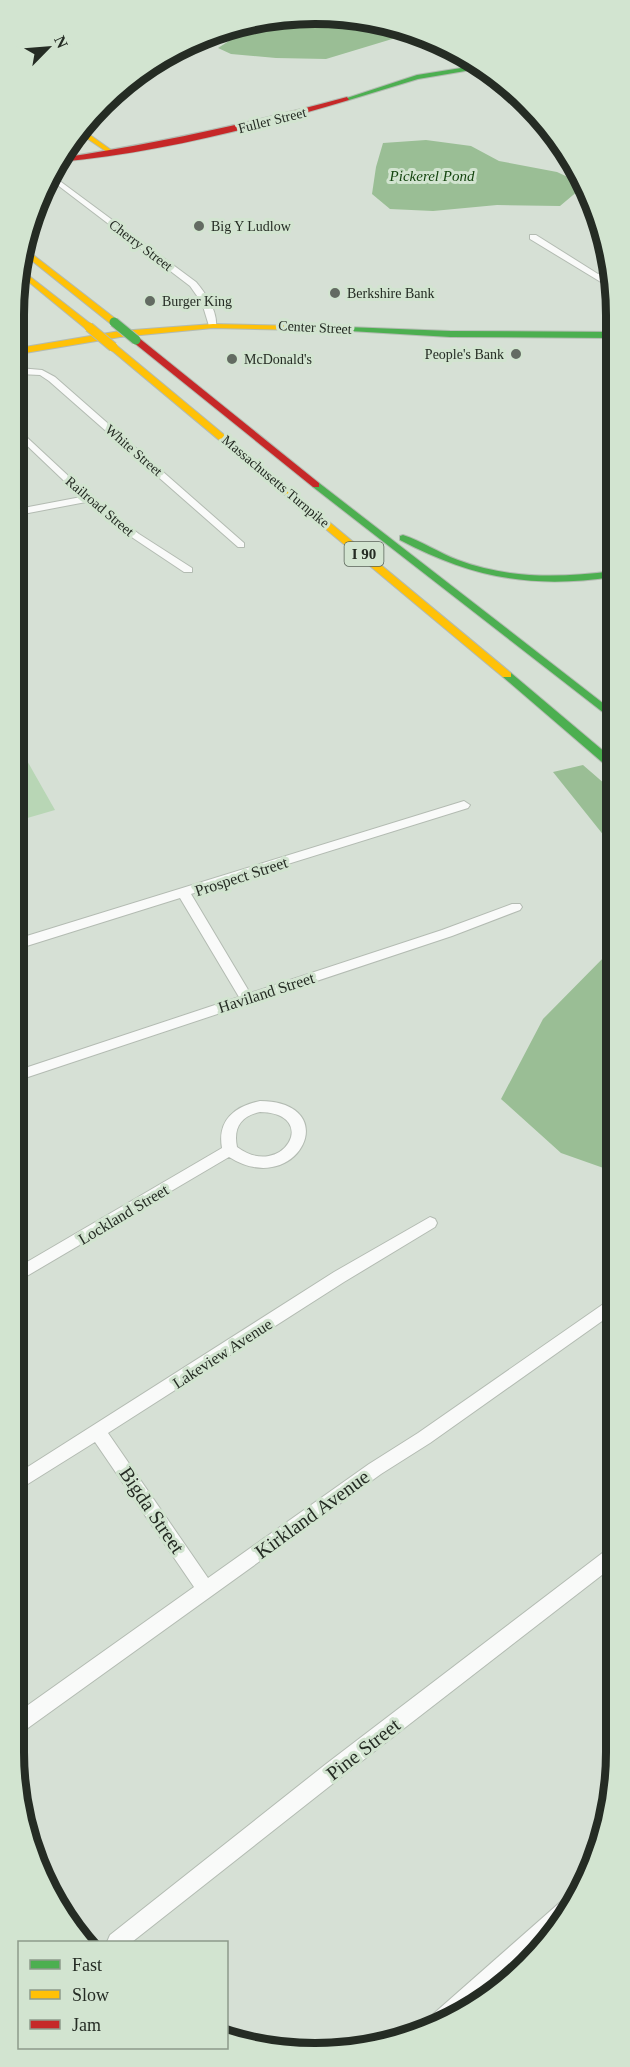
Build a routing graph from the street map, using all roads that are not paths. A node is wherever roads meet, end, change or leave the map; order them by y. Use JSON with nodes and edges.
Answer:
{"nodes":[{"id":1,"x":470,"y":69,"type":"edge"},
{"id":2,"x":86,"y":135,"type":"edge"},
{"id":3,"x":112,"y":153,"type":"junction"},
{"id":4,"x":69,"y":159,"type":"edge"},
{"id":5,"x":56,"y":181,"type":"edge"},
{"id":6,"x":533,"y":237,"type":"dead end"},
{"id":7,"x":31,"y":256,"type":"edge"},
{"id":8,"x":603,"y":275,"type":"edge"},
{"id":9,"x":26,"y":276,"type":"edge"},
{"id":10,"x":597,"y":278,"type":"junction"},
{"id":11,"x":604,"y":282,"type":"edge"},
{"id":12,"x":213,"y":326,"type":"junction"},
{"id":13,"x":606,"y":335,"type":"edge"},
{"id":14,"x":24,"y":350,"type":"edge"},
{"id":15,"x":24,"y":371,"type":"edge"},
{"id":16,"x":229,"y":415,"type":"junction"},
{"id":17,"x":24,"y":439,"type":"edge"},
{"id":18,"x":88,"y":499,"type":"junction"},
{"id":19,"x":24,"y":511,"type":"edge"},
{"id":20,"x":241,"y":545,"type":"dead end"},
{"id":21,"x":188,"y":570,"type":"dead end"},
{"id":22,"x":606,"y":575,"type":"edge"},
{"id":23,"x":606,"y":712,"type":"edge"},
{"id":24,"x":606,"y":759,"type":"edge"},
{"id":25,"x":464,"y":806,"type":"dead end"},
{"id":26,"x":184,"y":894,"type":"junction"},
{"id":27,"x":516,"y":907,"type":"dead end"},
{"id":28,"x":24,"y":942,"type":"edge"},
{"id":29,"x":246,"y":998,"type":"junction"},
{"id":30,"x":24,"y":1073,"type":"edge"},
{"id":31,"x":230,"y":1150,"type":"junction"},
{"id":32,"x":430,"y":1223,"type":"dead end"},
{"id":33,"x":24,"y":1272,"type":"edge"},
{"id":34,"x":606,"y":1309,"type":"edge"},
{"id":35,"x":97,"y":1431,"type":"junction"},
{"id":36,"x":24,"y":1478,"type":"edge"},
{"id":37,"x":606,"y":1561,"type":"edge"},
{"id":38,"x":206,"y":1590,"type":"junction"},
{"id":39,"x":24,"y":1719,"type":"edge"},
{"id":40,"x":548,"y":1926,"type":"edge"},
{"id":41,"x":118,"y":1941,"type":"edge"},
{"id":42,"x":459,"y":2005,"type":"edge"}],
"edges":[{"from":1,"to":3,"type":"main road","name":"Fuller Street"},
{"from":2,"to":3,"type":"main road"},
{"from":3,"to":4,"type":"main road","name":"Fuller Street"},
{"from":5,"to":12,"type":"street","name":"Cherry Street"},
{"from":6,"to":10,"type":"street"},
{"from":7,"to":16,"type":"main road","name":"Massachusetts Turnpike","number":"I 90","bridge":true},
{"from":8,"to":10,"type":"street"},
{"from":9,"to":24,"type":"main road","name":"Massachusetts Turnpike","number":"I 90","bridge":true},
{"from":10,"to":11,"type":"street"},
{"from":12,"to":13,"type":"main road","name":"Center Street"},
{"from":12,"to":14,"type":"main road","name":"Center Street"},
{"from":15,"to":20,"type":"street","name":"White Street"},
{"from":16,"to":22,"type":"main road"},
{"from":16,"to":23,"type":"main road","name":"Massachusetts Turnpike","number":"I 90"},
{"from":17,"to":18,"type":"street","name":"Railroad Street"},
{"from":18,"to":19,"type":"street"},
{"from":18,"to":21,"type":"street","name":"Railroad Street"},
{"from":25,"to":26,"type":"street","name":"Prospect Street"},
{"from":26,"to":28,"type":"street","name":"Prospect Street"},
{"from":26,"to":29,"type":"street"},
{"from":27,"to":29,"type":"street","name":"Haviland Street"},
{"from":29,"to":30,"type":"street","name":"Haviland Street"},
{"from":31,"to":31,"type":"street"},
{"from":31,"to":33,"type":"street","name":"Lockland Street"},
{"from":32,"to":35,"type":"street","name":"Lakeview Avenue"},
{"from":34,"to":38,"type":"street","name":"Kirkland Avenue"},
{"from":35,"to":36,"type":"street","name":"Lakeview Avenue"},
{"from":35,"to":38,"type":"street","name":"Bigda Street"},
{"from":37,"to":41,"type":"street","name":"Pine Street"},
{"from":38,"to":39,"type":"street","name":"Kirkland Avenue"},
{"from":40,"to":42,"type":"street"}]}
